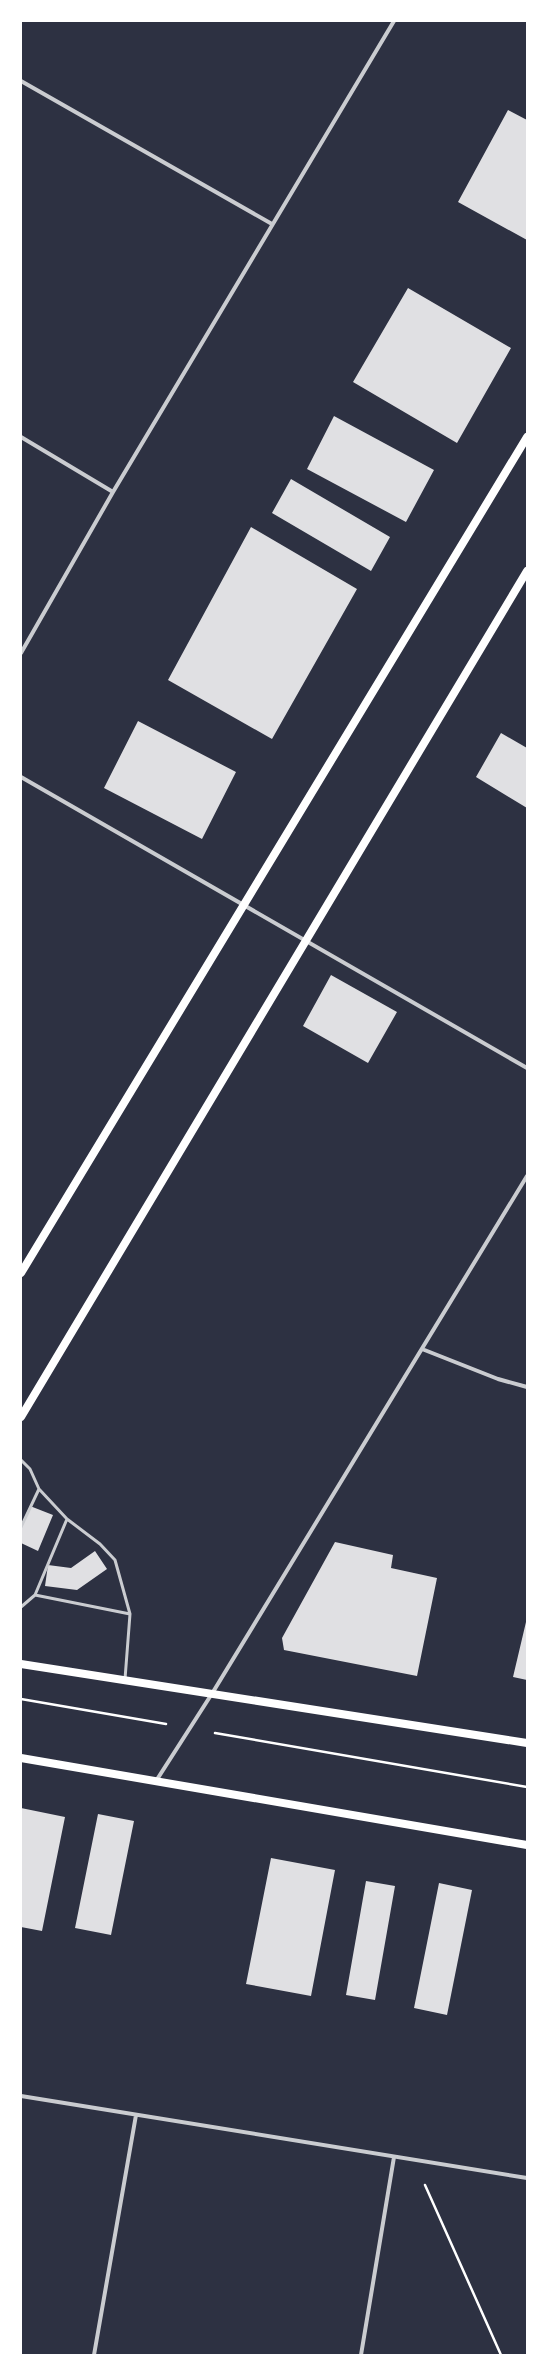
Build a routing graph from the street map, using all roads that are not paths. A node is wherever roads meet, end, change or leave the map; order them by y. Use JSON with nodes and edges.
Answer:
{"nodes":[{"id":1,"x":394,"y":21,"type":"edge"},
{"id":2,"x":21,"y":81,"type":"edge"},
{"id":3,"x":272,"y":224,"type":"junction"},
{"id":4,"x":21,"y":437,"type":"edge"},
{"id":5,"x":527,"y":437,"type":"edge"},
{"id":6,"x":113,"y":492,"type":"junction"},
{"id":7,"x":527,"y":571,"type":"edge"},
{"id":8,"x":21,"y":653,"type":"edge"},
{"id":9,"x":21,"y":777,"type":"edge"},
{"id":10,"x":243,"y":906,"type":"junction"},
{"id":11,"x":306,"y":941,"type":"junction"},
{"id":12,"x":527,"y":1068,"type":"edge"},
{"id":13,"x":527,"y":1176,"type":"edge"},
{"id":14,"x":21,"y":1273,"type":"edge"},
{"id":15,"x":422,"y":1349,"type":"junction"},
{"id":16,"x":527,"y":1387,"type":"edge"},
{"id":17,"x":21,"y":1417,"type":"edge"},
{"id":18,"x":21,"y":1460,"type":"edge"},
{"id":19,"x":39,"y":1488,"type":"junction"},
{"id":20,"x":67,"y":1519,"type":"junction"},
{"id":21,"x":21,"y":1527,"type":"edge"},
{"id":22,"x":35,"y":1595,"type":"junction"},
{"id":23,"x":21,"y":1607,"type":"edge"},
{"id":24,"x":130,"y":1614,"type":"junction"},
{"id":25,"x":21,"y":1664,"type":"edge"},
{"id":26,"x":125,"y":1679,"type":"junction"},
{"id":27,"x":213,"y":1692,"type":"junction"},
{"id":28,"x":527,"y":1743,"type":"edge"},
{"id":29,"x":21,"y":1758,"type":"edge"},
{"id":30,"x":156,"y":1781,"type":"junction"},
{"id":31,"x":527,"y":1845,"type":"edge"},
{"id":32,"x":21,"y":2096,"type":"edge"},
{"id":33,"x":136,"y":2115,"type":"junction"},
{"id":34,"x":394,"y":2157,"type":"junction"},
{"id":35,"x":527,"y":2178,"type":"edge"},
{"id":36,"x":94,"y":2355,"type":"edge"},
{"id":37,"x":361,"y":2355,"type":"edge"}],
"edges":[{"from":1,"to":3,"type":"street"},
{"from":2,"to":3,"type":"street"},
{"from":3,"to":6,"type":"street"},
{"from":4,"to":6,"type":"street"},
{"from":5,"to":10,"type":"main road"},
{"from":6,"to":8,"type":"street"},
{"from":7,"to":11,"type":"main road"},
{"from":9,"to":10,"type":"street"},
{"from":10,"to":11,"type":"street"},
{"from":10,"to":14,"type":"main road"},
{"from":11,"to":12,"type":"street"},
{"from":11,"to":17,"type":"main road"},
{"from":13,"to":15,"type":"street"},
{"from":15,"to":16,"type":"street"},
{"from":15,"to":27,"type":"street"},
{"from":18,"to":19,"type":"lane"},
{"from":19,"to":20,"type":"lane"},
{"from":19,"to":21,"type":"lane"},
{"from":20,"to":22,"type":"lane"},
{"from":20,"to":24,"type":"lane"},
{"from":22,"to":23,"type":"lane"},
{"from":22,"to":24,"type":"lane"},
{"from":24,"to":26,"type":"lane"},
{"from":25,"to":26,"type":"main road"},
{"from":26,"to":27,"type":"main road"},
{"from":27,"to":28,"type":"main road"},
{"from":27,"to":30,"type":"street"},
{"from":29,"to":30,"type":"main road"},
{"from":30,"to":31,"type":"main road"},
{"from":32,"to":33,"type":"street"},
{"from":33,"to":34,"type":"street"},
{"from":33,"to":36,"type":"street"},
{"from":34,"to":35,"type":"street"},
{"from":34,"to":37,"type":"street"}]}
